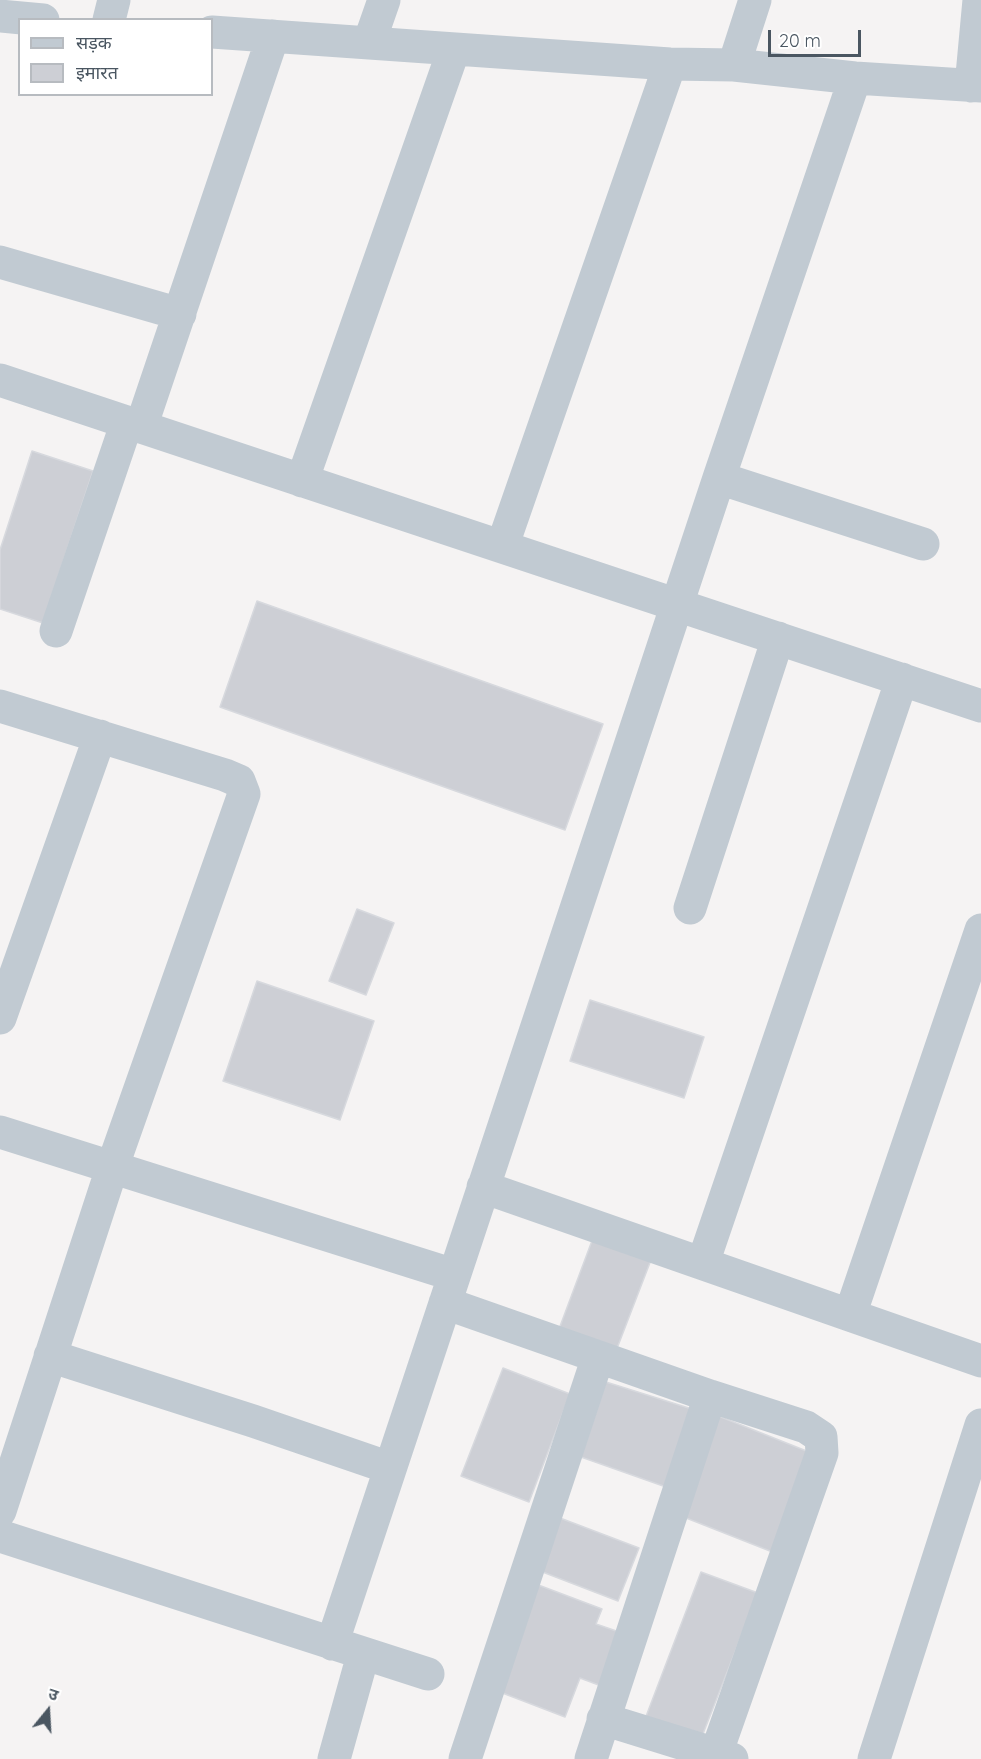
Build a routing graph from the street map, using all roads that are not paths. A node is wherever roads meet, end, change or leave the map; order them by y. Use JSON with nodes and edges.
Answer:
{"nodes":[{"id":1,"x":114,"y":0,"type":"edge"},
{"id":2,"x":384,"y":0,"type":"edge"},
{"id":3,"x":755,"y":0,"type":"edge"},
{"id":4,"x":979,"y":0,"type":"edge"},
{"id":5,"x":0,"y":16,"type":"edge"},
{"id":6,"x":22,"y":18,"type":"edge"},
{"id":7,"x":110,"y":18,"type":"edge"},
{"id":8,"x":213,"y":32,"type":"edge"},
{"id":9,"x":273,"y":36,"type":"junction"},
{"id":10,"x":369,"y":43,"type":"junction"},
{"id":11,"x":454,"y":49,"type":"junction"},
{"id":12,"x":670,"y":64,"type":"junction"},
{"id":13,"x":734,"y":65,"type":"junction"},
{"id":14,"x":855,"y":78,"type":"junction"},
{"id":15,"x":976,"y":86,"type":"edge"},
{"id":16,"x":0,"y":262,"type":"edge"},
{"id":17,"x":180,"y":314,"type":"junction"},
{"id":18,"x":0,"y":380,"type":"edge"},
{"id":19,"x":134,"y":425,"type":"junction"},
{"id":20,"x":719,"y":478,"type":"junction"},
{"id":21,"x":302,"y":481,"type":"junction"},
{"id":22,"x":923,"y":544,"type":"dead end"},
{"id":23,"x":502,"y":547,"type":"junction"},
{"id":24,"x":677,"y":605,"type":"junction"},
{"id":25,"x":56,"y":631,"type":"dead end"},
{"id":26,"x":778,"y":638,"type":"junction"},
{"id":27,"x":902,"y":680,"type":"junction"},
{"id":28,"x":0,"y":706,"type":"edge"},
{"id":29,"x":981,"y":706,"type":"edge"},
{"id":30,"x":100,"y":736,"type":"junction"},
{"id":31,"x":690,"y":908,"type":"dead end"},
{"id":32,"x":981,"y":930,"type":"edge"},
{"id":33,"x":0,"y":1018,"type":"edge"},
{"id":34,"x":0,"y":1132,"type":"edge"},
{"id":35,"x":112,"y":1168,"type":"junction"},
{"id":36,"x":483,"y":1187,"type":"junction"},
{"id":37,"x":703,"y":1263,"type":"junction"},
{"id":38,"x":450,"y":1289,"type":"junction"},
{"id":39,"x":850,"y":1315,"type":"junction"},
{"id":40,"x":50,"y":1356,"type":"junction"},
{"id":41,"x":598,"y":1357,"type":"junction"},
{"id":42,"x":981,"y":1361,"type":"edge"},
{"id":43,"x":710,"y":1396,"type":"junction"},
{"id":44,"x":981,"y":1425,"type":"edge"},
{"id":45,"x":390,"y":1468,"type":"junction"},
{"id":46,"x":0,"y":1511,"type":"edge"},
{"id":47,"x":0,"y":1536,"type":"edge"},
{"id":48,"x":332,"y":1644,"type":"junction"},
{"id":49,"x":363,"y":1654,"type":"junction"},
{"id":50,"x":428,"y":1674,"type":"dead end"},
{"id":51,"x":603,"y":1719,"type":"junction"},
{"id":52,"x":724,"y":1756,"type":"edge"},
{"id":53,"x":334,"y":1759,"type":"edge"},
{"id":54,"x":465,"y":1759,"type":"edge"},
{"id":55,"x":591,"y":1759,"type":"edge"},
{"id":56,"x":874,"y":1759,"type":"edge"}],
"edges":[{"from":1,"to":7,"type":"street"},
{"from":2,"to":10,"type":"street"},
{"from":3,"to":13,"type":"street"},
{"from":4,"to":15,"type":"street"},
{"from":5,"to":6,"type":"street"},
{"from":8,"to":9,"type":"street"},
{"from":9,"to":10,"type":"street"},
{"from":9,"to":17,"type":"street"},
{"from":10,"to":11,"type":"street"},
{"from":11,"to":12,"type":"street"},
{"from":11,"to":21,"type":"street"},
{"from":12,"to":13,"type":"street"},
{"from":12,"to":23,"type":"street"},
{"from":13,"to":14,"type":"street"},
{"from":14,"to":15,"type":"street"},
{"from":14,"to":20,"type":"street"},
{"from":16,"to":17,"type":"street"},
{"from":17,"to":19,"type":"street"},
{"from":18,"to":19,"type":"street"},
{"from":19,"to":21,"type":"street"},
{"from":19,"to":25,"type":"street"},
{"from":20,"to":22,"type":"street"},
{"from":20,"to":24,"type":"street"},
{"from":21,"to":23,"type":"street"},
{"from":23,"to":24,"type":"street"},
{"from":24,"to":26,"type":"street"},
{"from":24,"to":36,"type":"street"},
{"from":26,"to":27,"type":"street"},
{"from":26,"to":31,"type":"street"},
{"from":27,"to":29,"type":"street"},
{"from":27,"to":37,"type":"street"},
{"from":28,"to":30,"type":"street"},
{"from":30,"to":33,"type":"street"},
{"from":30,"to":35,"type":"street"},
{"from":32,"to":39,"type":"street"},
{"from":34,"to":35,"type":"street"},
{"from":35,"to":38,"type":"street"},
{"from":35,"to":40,"type":"street"},
{"from":36,"to":37,"type":"street"},
{"from":36,"to":38,"type":"street"},
{"from":37,"to":39,"type":"street"},
{"from":38,"to":41,"type":"street"},
{"from":38,"to":45,"type":"street"},
{"from":39,"to":42,"type":"street"},
{"from":40,"to":45,"type":"street"},
{"from":40,"to":46,"type":"street"},
{"from":41,"to":43,"type":"street"},
{"from":41,"to":54,"type":"street"},
{"from":43,"to":51,"type":"street"},
{"from":43,"to":52,"type":"street"},
{"from":44,"to":56,"type":"street"},
{"from":45,"to":48,"type":"street"},
{"from":47,"to":48,"type":"street"},
{"from":48,"to":49,"type":"street"},
{"from":49,"to":50,"type":"street"},
{"from":49,"to":53,"type":"street"},
{"from":51,"to":52,"type":"street"},
{"from":51,"to":55,"type":"street"}]}
